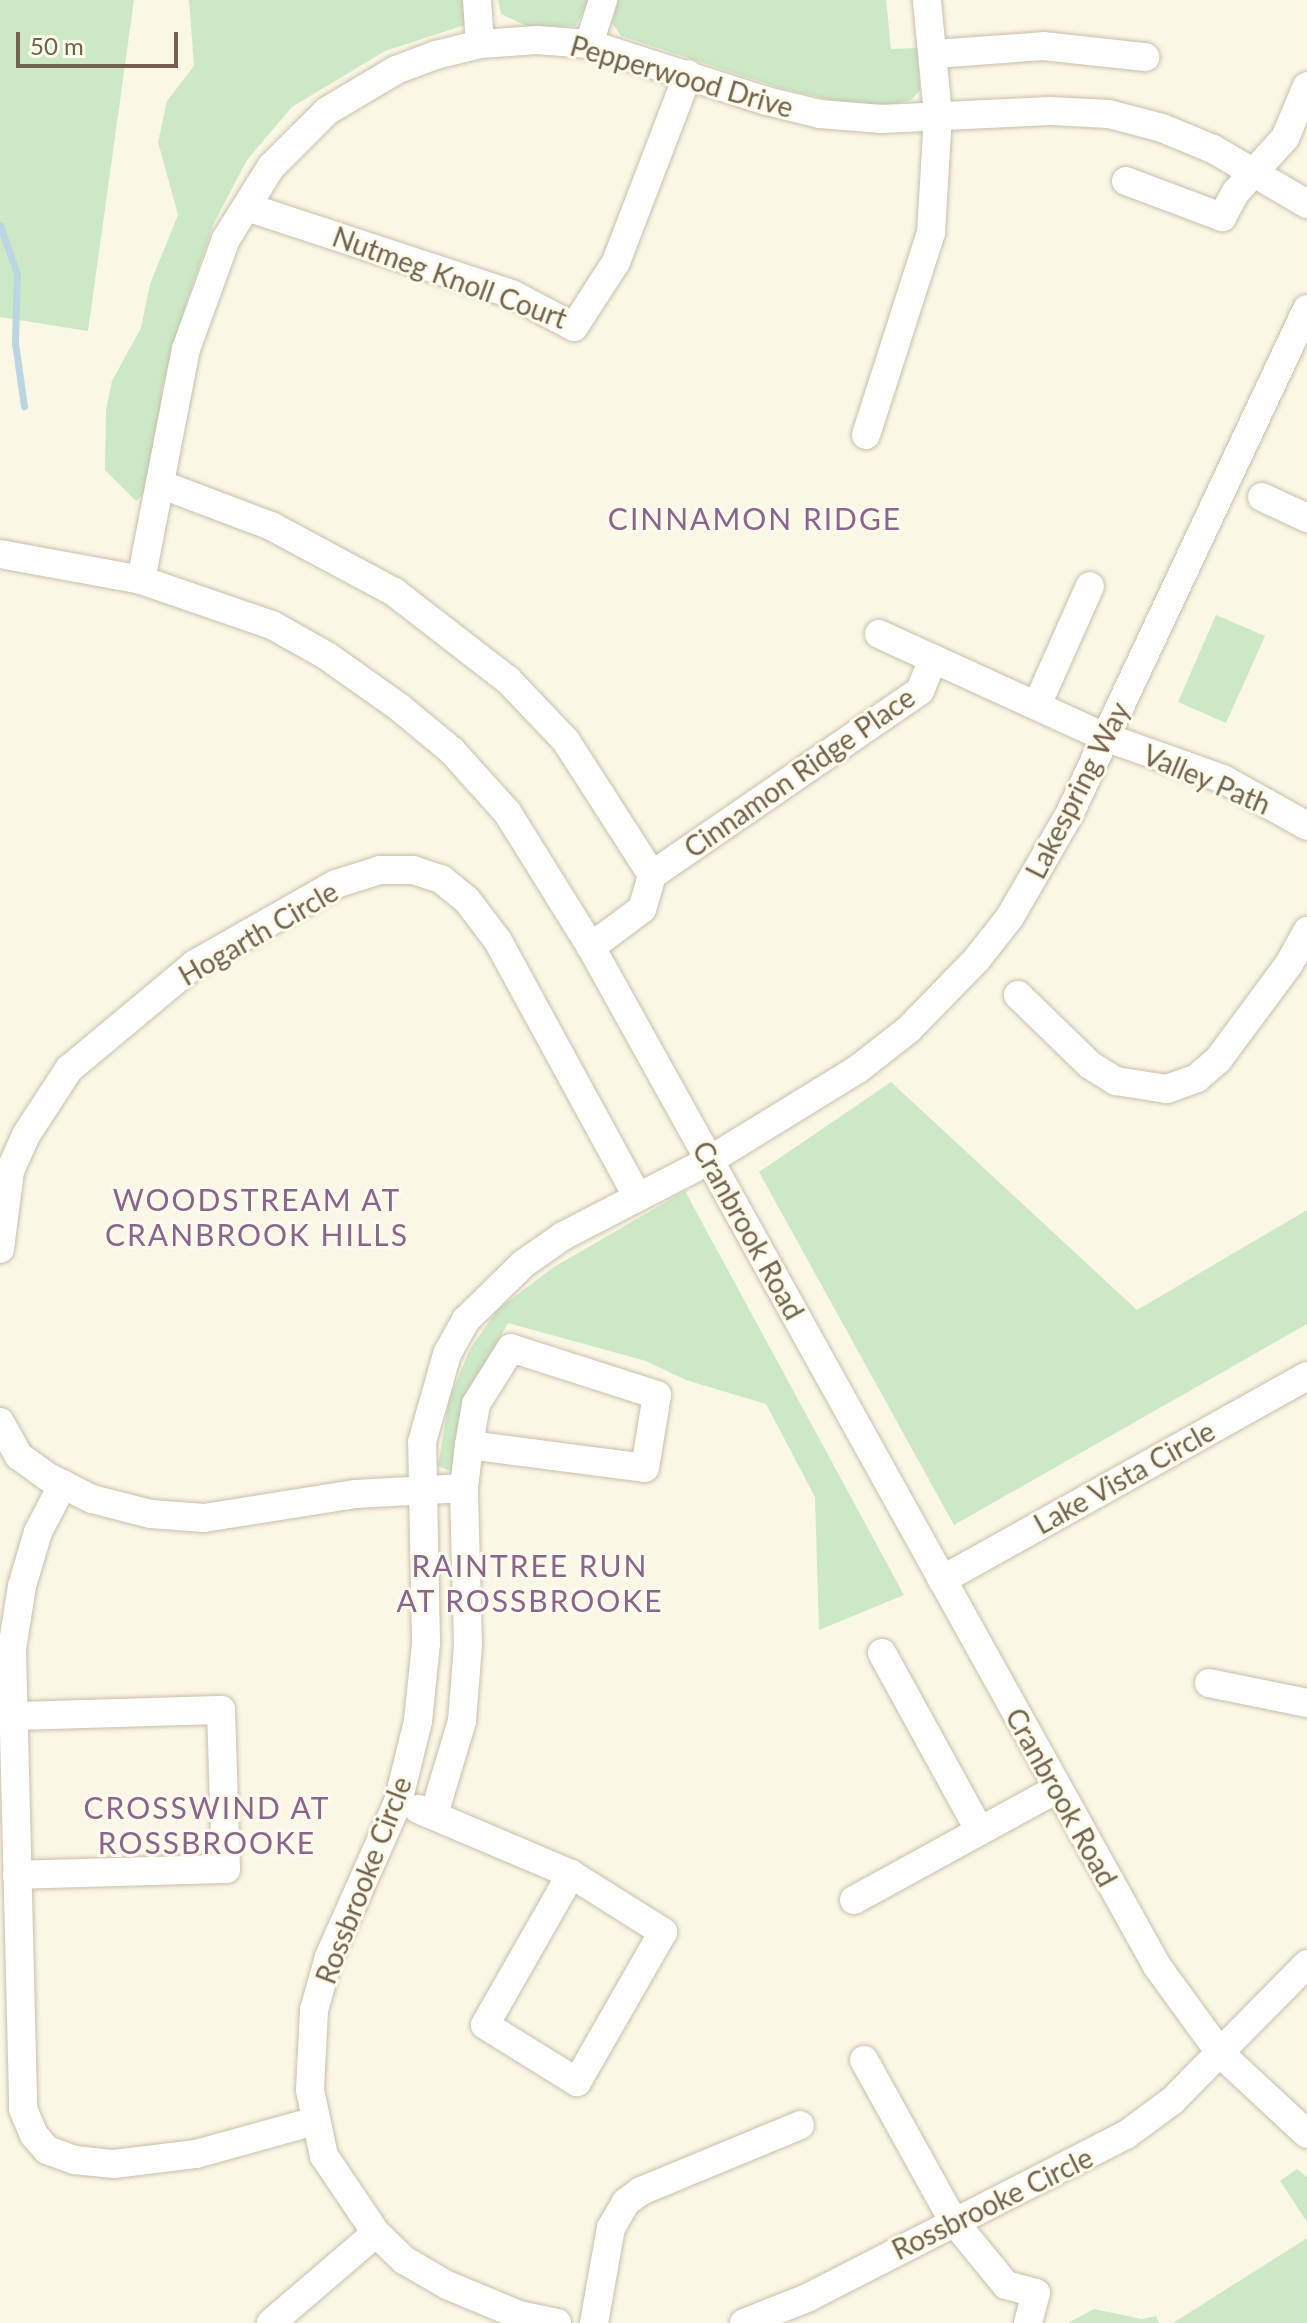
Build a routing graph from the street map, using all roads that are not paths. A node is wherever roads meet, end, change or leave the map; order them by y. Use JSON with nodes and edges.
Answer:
{"nodes":[{"id":1,"x":477,"y":0,"type":"edge"},
{"id":2,"x":603,"y":0,"type":"edge"},
{"id":3,"x":927,"y":0,"type":"edge"},
{"id":4,"x":480,"y":44,"type":"junction"},
{"id":5,"x":589,"y":44,"type":"junction"},
{"id":6,"x":935,"y":54,"type":"junction"},
{"id":7,"x":1145,"y":57,"type":"dead end"},
{"id":8,"x":688,"y":74,"type":"junction"},
{"id":9,"x":1307,"y":86,"type":"edge"},
{"id":10,"x":938,"y":115,"type":"junction"},
{"id":11,"x":1258,"y":174,"type":"junction"},
{"id":12,"x":1126,"y":181,"type":"dead end"},
{"id":13,"x":1307,"y":204,"type":"edge"},
{"id":14,"x":247,"y":207,"type":"junction"},
{"id":15,"x":1307,"y":309,"type":"edge"},
{"id":16,"x":866,"y":435,"type":"dead end"},
{"id":17,"x":160,"y":484,"type":"junction"},
{"id":18,"x":1262,"y":497,"type":"dead end"},
{"id":19,"x":1307,"y":518,"type":"edge"},
{"id":20,"x":0,"y":554,"type":"edge"},
{"id":21,"x":141,"y":580,"type":"junction"},
{"id":22,"x":1090,"y":586,"type":"dead end"},
{"id":23,"x":879,"y":634,"type":"dead end"},
{"id":24,"x":933,"y":658,"type":"junction"},
{"id":25,"x":1037,"y":705,"type":"junction"},
{"id":26,"x":1105,"y":737,"type":"junction"},
{"id":27,"x":1307,"y":826,"type":"edge"},
{"id":28,"x":652,"y":875,"type":"junction"},
{"id":29,"x":1307,"y":931,"type":"edge"},
{"id":30,"x":591,"y":947,"type":"junction"},
{"id":31,"x":1018,"y":995,"type":"dead end"},
{"id":32,"x":710,"y":1160,"type":"junction"},
{"id":33,"x":637,"y":1196,"type":"junction"},
{"id":34,"x":0,"y":1249,"type":"edge"},
{"id":35,"x":1307,"y":1376,"type":"edge"},
{"id":36,"x":0,"y":1422,"type":"edge"},
{"id":37,"x":469,"y":1445,"type":"junction"},
{"id":38,"x":63,"y":1484,"type":"junction"},
{"id":39,"x":464,"y":1488,"type":"junction"},
{"id":40,"x":421,"y":1489,"type":"junction"},
{"id":41,"x":942,"y":1580,"type":"junction"},
{"id":42,"x":882,"y":1653,"type":"dead end"},
{"id":43,"x":1209,"y":1683,"type":"dead end"},
{"id":44,"x":1307,"y":1703,"type":"edge"},
{"id":45,"x":15,"y":1716,"type":"junction"},
{"id":46,"x":1057,"y":1789,"type":"junction"},
{"id":47,"x":398,"y":1802,"type":"junction"},
{"id":48,"x":434,"y":1814,"type":"junction"},
{"id":49,"x":980,"y":1831,"type":"junction"},
{"id":50,"x":571,"y":1874,"type":"junction"},
{"id":51,"x":17,"y":1875,"type":"junction"},
{"id":52,"x":854,"y":1900,"type":"dead end"},
{"id":53,"x":1307,"y":1964,"type":"edge"},
{"id":54,"x":1221,"y":2054,"type":"junction"},
{"id":55,"x":864,"y":2060,"type":"dead end"},
{"id":56,"x":315,"y":2121,"type":"junction"},
{"id":57,"x":800,"y":2125,"type":"dead end"},
{"id":58,"x":1307,"y":2134,"type":"edge"},
{"id":59,"x":952,"y":2219,"type":"junction"},
{"id":60,"x":376,"y":2233,"type":"junction"},
{"id":61,"x":271,"y":2323,"type":"edge"},
{"id":62,"x":557,"y":2323,"type":"edge"},
{"id":63,"x":594,"y":2323,"type":"edge"},
{"id":64,"x":744,"y":2323,"type":"edge"},
{"id":65,"x":1028,"y":2323,"type":"edge"}],
"edges":[{"from":1,"to":4,"type":"street"},
{"from":2,"to":5,"type":"street"},
{"from":3,"to":6,"type":"street"},
{"from":4,"to":5,"type":"street","name":"Pepperwood Drive"},
{"from":4,"to":14,"type":"street","name":"Pepperwood Drive"},
{"from":5,"to":8,"type":"street","name":"Pepperwood Drive"},
{"from":6,"to":7,"type":"street"},
{"from":6,"to":10,"type":"street"},
{"from":8,"to":10,"type":"street","name":"Pepperwood Drive"},
{"from":8,"to":14,"type":"street","name":"Nutmeg Knoll Court"},
{"from":9,"to":11,"type":"street"},
{"from":10,"to":11,"type":"street","name":"Pepperwood Drive"},
{"from":10,"to":16,"type":"street"},
{"from":11,"to":12,"type":"street"},
{"from":11,"to":13,"type":"street","name":"Pepperwood Drive"},
{"from":14,"to":17,"type":"street","name":"Pepperwood Drive"},
{"from":15,"to":26,"type":"street","name":"Lakespring Way"},
{"from":17,"to":21,"type":"street","name":"Pepperwood Drive"},
{"from":17,"to":28,"type":"street","name":"Cinnamon Ridge Place"},
{"from":18,"to":19,"type":"street"},
{"from":20,"to":21,"type":"street","name":"Cranbrook Road"},
{"from":21,"to":30,"type":"street","name":"Cranbrook Road"},
{"from":22,"to":25,"type":"street"},
{"from":23,"to":24,"type":"street","name":"Valley Path"},
{"from":24,"to":25,"type":"street","name":"Valley Path"},
{"from":24,"to":28,"type":"street","name":"Cinnamon Ridge Place"},
{"from":25,"to":26,"type":"street","name":"Valley Path"},
{"from":26,"to":27,"type":"street","name":"Valley Path"},
{"from":26,"to":32,"type":"street","name":"Lakespring Way"},
{"from":28,"to":30,"type":"street"},
{"from":29,"to":31,"type":"street"},
{"from":30,"to":32,"type":"street","name":"Cranbrook Road"},
{"from":32,"to":33,"type":"street","name":"Rossbrooke Circle"},
{"from":32,"to":41,"type":"street","name":"Cranbrook Road"},
{"from":33,"to":34,"type":"street","name":"Hogarth Circle"},
{"from":33,"to":40,"type":"street","name":"Rossbrooke Circle"},
{"from":35,"to":41,"type":"street","name":"Lake Vista Circle"},
{"from":36,"to":38,"type":"street"},
{"from":37,"to":37,"type":"street"},
{"from":37,"to":39,"type":"street"},
{"from":38,"to":40,"type":"street"},
{"from":38,"to":45,"type":"street"},
{"from":39,"to":40,"type":"street"},
{"from":39,"to":48,"type":"street"},
{"from":40,"to":47,"type":"street","name":"Rossbrooke Circle"},
{"from":41,"to":46,"type":"street","name":"Cranbrook Road"},
{"from":42,"to":49,"type":"street"},
{"from":43,"to":44,"type":"street"},
{"from":45,"to":51,"type":"street"},
{"from":45,"to":51,"type":"street"},
{"from":46,"to":49,"type":"street"},
{"from":46,"to":54,"type":"street","name":"Cranbrook Road"},
{"from":47,"to":48,"type":"street"},
{"from":47,"to":56,"type":"street","name":"Rossbrooke Circle"},
{"from":48,"to":50,"type":"street"},
{"from":49,"to":52,"type":"street"},
{"from":50,"to":50,"type":"street"},
{"from":51,"to":56,"type":"street"},
{"from":53,"to":54,"type":"street"},
{"from":54,"to":58,"type":"street","name":"Cranbrook Road"},
{"from":54,"to":59,"type":"street","name":"Rossbrooke Circle"},
{"from":55,"to":59,"type":"street"},
{"from":56,"to":60,"type":"street","name":"Rossbrooke Circle"},
{"from":57,"to":63,"type":"street"},
{"from":59,"to":64,"type":"street","name":"Rossbrooke Circle"},
{"from":59,"to":65,"type":"street"},
{"from":60,"to":61,"type":"street"},
{"from":60,"to":62,"type":"street","name":"Rossbrooke Circle"}]}
